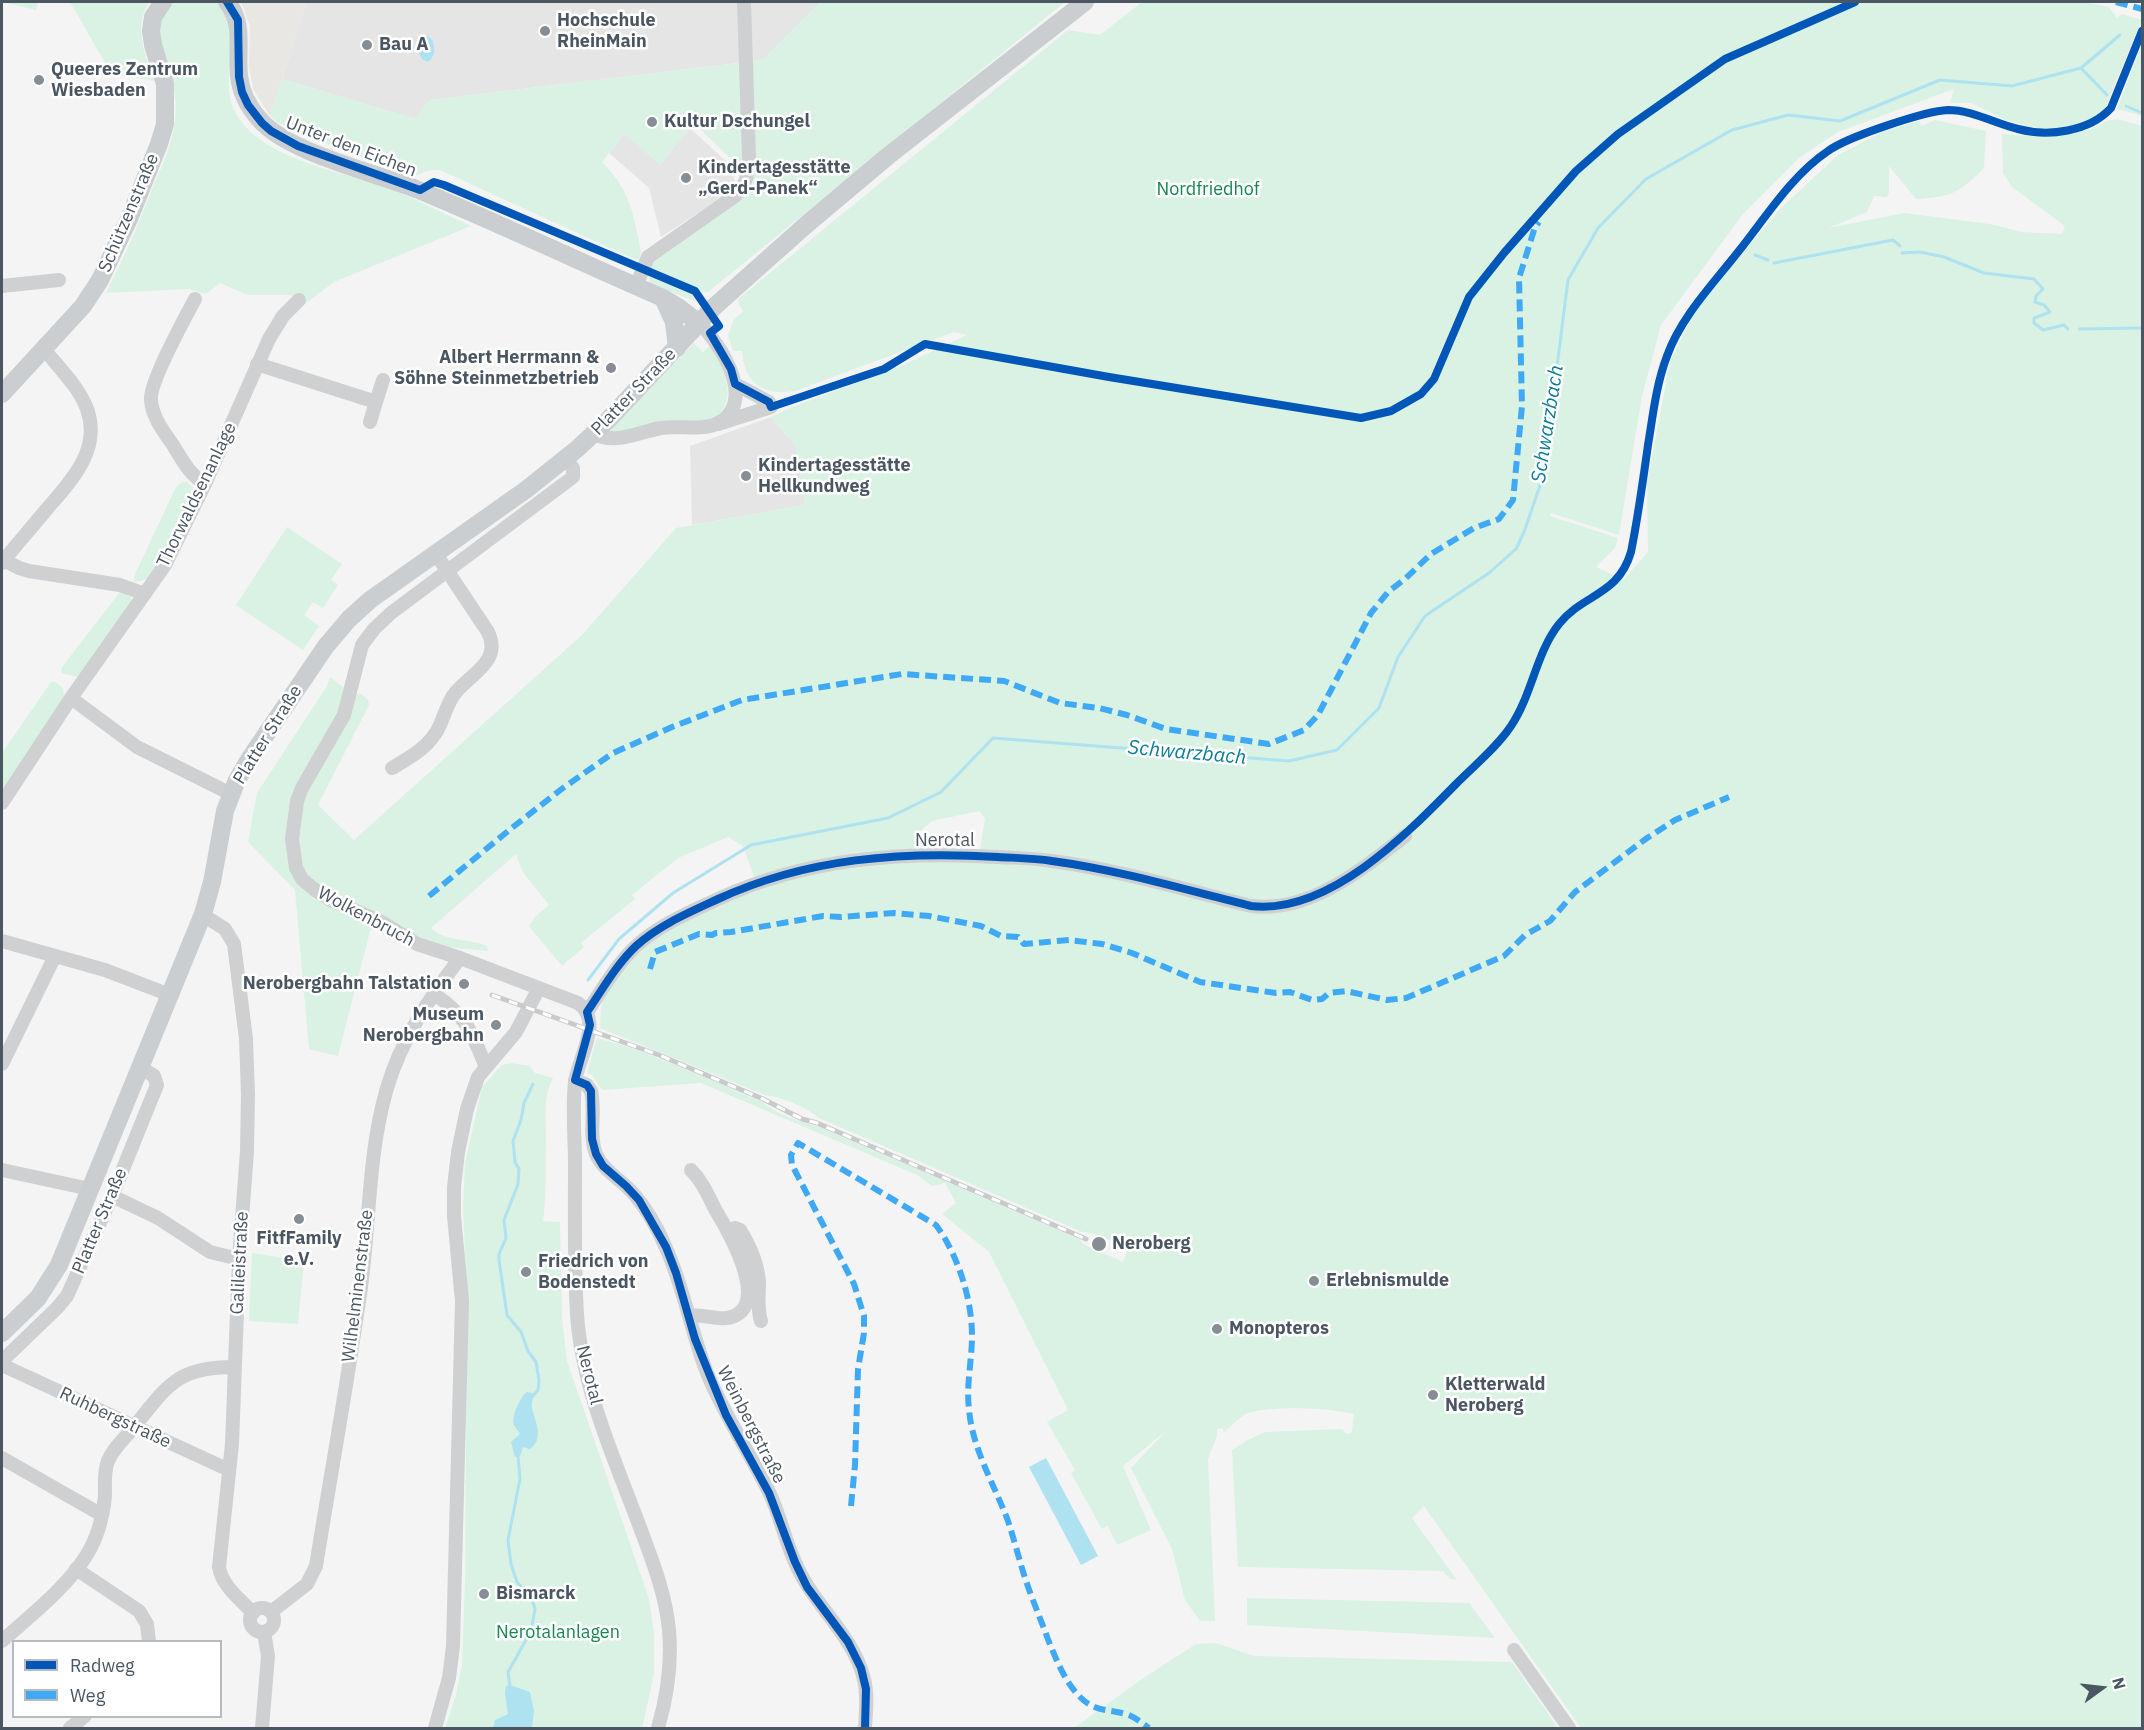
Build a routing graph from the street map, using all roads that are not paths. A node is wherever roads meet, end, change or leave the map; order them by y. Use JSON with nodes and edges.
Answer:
{"nodes":[{"id":1,"x":163,"y":2,"type":"edge"},
{"id":2,"x":227,"y":2,"type":"edge"},
{"id":3,"x":744,"y":2,"type":"edge"},
{"id":4,"x":1085,"y":2,"type":"edge"},
{"id":5,"x":59,"y":280,"type":"dead end"},
{"id":6,"x":2,"y":286,"type":"edge"},
{"id":7,"x":636,"y":286,"type":"junction"},
{"id":8,"x":663,"y":298,"type":"junction"},
{"id":9,"x":195,"y":299,"type":"dead end"},
{"id":10,"x":299,"y":300,"type":"dead end"},
{"id":11,"x":699,"y":323,"type":"junction"},
{"id":12,"x":677,"y":348,"type":"junction"},
{"id":13,"x":44,"y":350,"type":"junction"},
{"id":14,"x":257,"y":364,"type":"junction"},
{"id":15,"x":383,"y":380,"type":"dead end"},
{"id":16,"x":735,"y":384,"type":"junction"},
{"id":17,"x":2,"y":394,"type":"edge"},
{"id":18,"x":376,"y":402,"type":"junction"},
{"id":19,"x":370,"y":422,"type":"dead end"},
{"id":20,"x":716,"y":424,"type":"junction"},
{"id":21,"x":594,"y":434,"type":"junction"},
{"id":22,"x":566,"y":459,"type":"junction"},
{"id":23,"x":205,"y":484,"type":"junction"},
{"id":24,"x":436,"y":554,"type":"junction"},
{"id":25,"x":3,"y":561,"type":"edge"},
{"id":26,"x":448,"y":571,"type":"junction"},
{"id":27,"x":145,"y":594,"type":"junction"},
{"id":28,"x":71,"y":698,"type":"junction"},
{"id":29,"x":393,"y":768,"type":"dead end"},
{"id":30,"x":231,"y":794,"type":"junction"},
{"id":31,"x":2,"y":803,"type":"edge"},
{"id":32,"x":1405,"y":836,"type":"dead end"},
{"id":33,"x":203,"y":915,"type":"junction"},
{"id":34,"x":2,"y":941,"type":"edge"},
{"id":35,"x":55,"y":956,"type":"junction"},
{"id":36,"x":460,"y":958,"type":"junction"},
{"id":37,"x":539,"y":988,"type":"junction"},
{"id":38,"x":434,"y":994,"type":"junction"},
{"id":39,"x":170,"y":995,"type":"junction"},
{"id":40,"x":587,"y":1012,"type":"junction"},
{"id":41,"x":2,"y":1065,"type":"edge"},
{"id":42,"x":140,"y":1067,"type":"junction"},
{"id":43,"x":486,"y":1067,"type":"junction"},
{"id":44,"x":575,"y":1080,"type":"junction"},
{"id":45,"x":2,"y":1170,"type":"edge"},
{"id":46,"x":691,"y":1170,"type":"dead end"},
{"id":47,"x":90,"y":1189,"type":"junction"},
{"id":48,"x":112,"y":1196,"type":"junction"},
{"id":49,"x":728,"y":1231,"type":"junction"},
{"id":50,"x":239,"y":1259,"type":"junction"},
{"id":51,"x":689,"y":1316,"type":"junction"},
{"id":52,"x":761,"y":1321,"type":"dead end"},
{"id":53,"x":2,"y":1333,"type":"edge"},
{"id":54,"x":2,"y":1363,"type":"edge"},
{"id":55,"x":234,"y":1366,"type":"junction"},
{"id":56,"x":134,"y":1426,"type":"junction"},
{"id":57,"x":2,"y":1458,"type":"edge"},
{"id":58,"x":229,"y":1470,"type":"junction"},
{"id":59,"x":102,"y":1515,"type":"junction"},
{"id":60,"x":76,"y":1569,"type":"junction"},
{"id":61,"x":271,"y":1612,"type":"junction"},
{"id":62,"x":253,"y":1613,"type":"junction"},
{"id":63,"x":264,"y":1632,"type":"junction"},
{"id":64,"x":149,"y":1640,"type":"edge"},
{"id":65,"x":2,"y":1641,"type":"edge"},
{"id":66,"x":1514,"y":1650,"type":"dead end"},
{"id":67,"x":82,"y":1718,"type":"edge"},
{"id":68,"x":70,"y":1728,"type":"edge"},
{"id":69,"x":262,"y":1728,"type":"edge"},
{"id":70,"x":435,"y":1728,"type":"edge"},
{"id":71,"x":658,"y":1728,"type":"edge"},
{"id":72,"x":866,"y":1728,"type":"edge"},
{"id":73,"x":1569,"y":1728,"type":"edge"}],
"edges":[{"from":1,"to":13,"type":"main road","name":"Schützenstraße"},
{"from":2,"to":7,"type":"main road","name":"Unter den Eichen"},
{"from":3,"to":7,"type":"street"},
{"from":4,"to":11,"type":"main road","name":"Platter Straße"},
{"from":5,"to":6,"type":"street"},
{"from":7,"to":8,"type":"main road","name":"Unter den Eichen"},
{"from":8,"to":11,"type":"main road","name":"Unter den Eichen"},
{"from":8,"to":12,"type":"main road"},
{"from":9,"to":23,"type":"street"},
{"from":10,"to":14,"type":"street","name":"Thorwaldsenanlage"},
{"from":11,"to":12,"type":"main road","name":"Platter Straße"},
{"from":11,"to":16,"type":"street"},
{"from":12,"to":21,"type":"main road","name":"Platter Straße"},
{"from":13,"to":17,"type":"main road","name":"Schützenstraße"},
{"from":13,"to":25,"type":"street"},
{"from":14,"to":18,"type":"street"},
{"from":14,"to":23,"type":"street","name":"Thorwaldsenanlage"},
{"from":15,"to":18,"type":"street"},
{"from":16,"to":20,"type":"street"},
{"from":16,"to":20,"type":"street"},
{"from":18,"to":19,"type":"street"},
{"from":20,"to":21,"type":"street"},
{"from":21,"to":22,"type":"main road","name":"Platter Straße"},
{"from":22,"to":24,"type":"main road","name":"Platter Straße"},
{"from":22,"to":26,"type":"street"},
{"from":23,"to":27,"type":"street","name":"Thorwaldsenanlage"},
{"from":24,"to":26,"type":"street"},
{"from":24,"to":30,"type":"main road","name":"Platter Straße"},
{"from":25,"to":27,"type":"street"},
{"from":26,"to":29,"type":"street"},
{"from":26,"to":36,"type":"street","name":"Wolkenbruch"},
{"from":27,"to":28,"type":"street","name":"Thorwaldsenanlage"},
{"from":28,"to":30,"type":"street"},
{"from":28,"to":31,"type":"street","name":"Thorwaldsenanlage"},
{"from":30,"to":33,"type":"main road","name":"Platter Straße"},
{"from":32,"to":40,"type":"street","name":"Nerotal"},
{"from":33,"to":39,"type":"main road","name":"Platter Straße"},
{"from":33,"to":50,"type":"street","name":"Galileistraße"},
{"from":34,"to":35,"type":"street"},
{"from":35,"to":39,"type":"street"},
{"from":35,"to":41,"type":"street"},
{"from":36,"to":37,"type":"street","name":"Wolkenbruch"},
{"from":36,"to":38,"type":"street","name":"Wilhelminenstraße"},
{"from":37,"to":40,"type":"street"},
{"from":37,"to":43,"type":"street"},
{"from":38,"to":43,"type":"street"},
{"from":38,"to":61,"type":"street","name":"Wilhelminenstraße"},
{"from":39,"to":42,"type":"main road","name":"Platter Straße"},
{"from":40,"to":44,"type":"street","name":"Nerotal"},
{"from":42,"to":47,"type":"main road","name":"Platter Straße"},
{"from":42,"to":48,"type":"street","name":"Platter Straße"},
{"from":43,"to":70,"type":"street"},
{"from":44,"to":51,"type":"street","name":"Weinbergstraße"},
{"from":44,"to":71,"type":"street","name":"Nerotal"},
{"from":45,"to":47,"type":"street"},
{"from":46,"to":49,"type":"street"},
{"from":47,"to":53,"type":"main road","name":"Platter Straße"},
{"from":48,"to":50,"type":"street"},
{"from":48,"to":54,"type":"street","name":"Platter Straße"},
{"from":49,"to":51,"type":"street"},
{"from":49,"to":52,"type":"street"},
{"from":50,"to":55,"type":"street","name":"Galileistraße"},
{"from":51,"to":72,"type":"street","name":"Weinbergstraße"},
{"from":54,"to":56,"type":"street","name":"Ruhbergstraße"},
{"from":55,"to":56,"type":"street"},
{"from":55,"to":58,"type":"street","name":"Galileistraße"},
{"from":56,"to":58,"type":"street","name":"Ruhbergstraße"},
{"from":56,"to":59,"type":"street"},
{"from":57,"to":59,"type":"street"},
{"from":58,"to":62,"type":"street","name":"Galileistraße"},
{"from":59,"to":60,"type":"street"},
{"from":60,"to":64,"type":"street"},
{"from":60,"to":65,"type":"street"},
{"from":61,"to":62,"type":"street"},
{"from":61,"to":63,"type":"street"},
{"from":62,"to":63,"type":"street"},
{"from":63,"to":69,"type":"street"},
{"from":66,"to":73,"type":"street"},
{"from":67,"to":68,"type":"street"}]}
